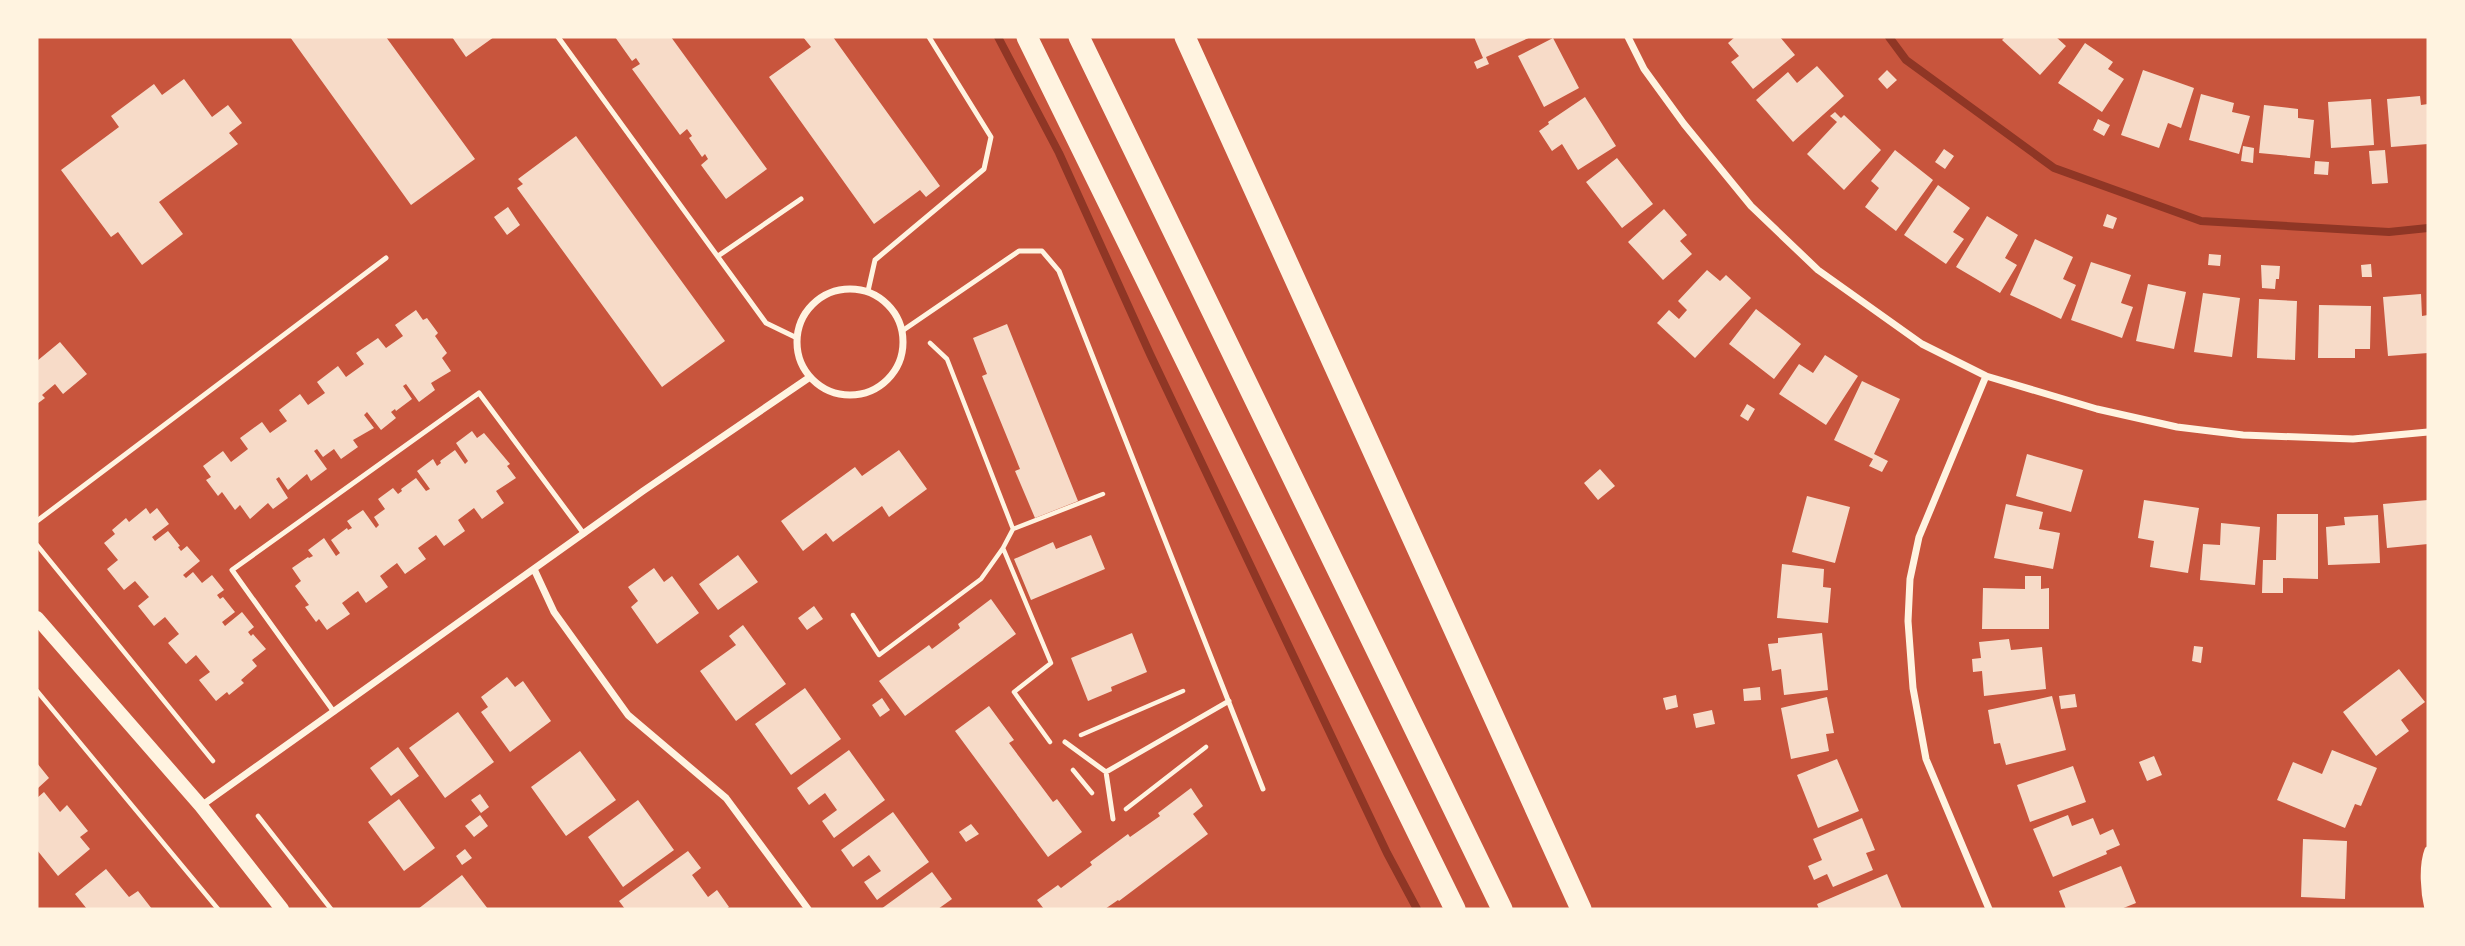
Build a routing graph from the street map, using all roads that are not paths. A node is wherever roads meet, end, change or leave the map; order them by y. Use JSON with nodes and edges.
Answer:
{"nodes":[{"id":1,"x":558,"y":37,"type":"edge"},
{"id":2,"x":929,"y":37,"type":"edge"},
{"id":3,"x":1027,"y":37,"type":"edge"},
{"id":4,"x":1079,"y":37,"type":"edge"},
{"id":5,"x":1185,"y":37,"type":"edge"},
{"id":6,"x":1203,"y":37,"type":"edge"},
{"id":7,"x":1628,"y":37,"type":"edge"},
{"id":8,"x":1211,"y":94,"type":"junction"},
{"id":9,"x":801,"y":199,"type":"dead end"},
{"id":10,"x":718,"y":256,"type":"junction"},
{"id":11,"x":386,"y":258,"type":"dead end"},
{"id":12,"x":868,"y":291,"type":"junction"},
{"id":13,"x":902,"y":331,"type":"junction"},
{"id":14,"x":797,"y":338,"type":"junction"},
{"id":15,"x":1986,"y":376,"type":"junction"},
{"id":16,"x":810,"y":377,"type":"junction"},
{"id":17,"x":2428,"y":432,"type":"edge"},
{"id":18,"x":37,"y":521,"type":"edge"},
{"id":19,"x":584,"y":534,"type":"junction"},
{"id":20,"x":534,"y":569,"type":"junction"},
{"id":21,"x":37,"y":618,"type":"edge"},
{"id":22,"x":1229,"y":701,"type":"junction"},
{"id":23,"x":334,"y":712,"type":"junction"},
{"id":24,"x":1065,"y":742,"type":"road end"},
{"id":25,"x":1106,"y":772,"type":"junction"},
{"id":26,"x":1263,"y":789,"type":"dead end"},
{"id":27,"x":201,"y":806,"type":"junction"},
{"id":28,"x":1113,"y":819,"type":"road end"},
{"id":29,"x":2428,"y":850,"type":"edge"},
{"id":30,"x":282,"y":909,"type":"edge"},
{"id":31,"x":808,"y":909,"type":"edge"},
{"id":32,"x":1455,"y":909,"type":"edge"},
{"id":33,"x":1502,"y":909,"type":"edge"},
{"id":34,"x":1581,"y":909,"type":"edge"},
{"id":35,"x":1989,"y":909,"type":"edge"},
{"id":36,"x":2428,"y":909,"type":"edge"}],
"edges":[{"from":1,"to":10,"type":"lane"},
{"from":2,"to":12,"type":"lane"},
{"from":3,"to":32,"type":"highway"},
{"from":4,"to":33,"type":"highway"},
{"from":5,"to":8,"type":"highway"},
{"from":6,"to":8,"type":"highway"},
{"from":7,"to":15,"type":"street"},
{"from":8,"to":34,"type":"highway"},
{"from":9,"to":10,"type":"lane"},
{"from":10,"to":14,"type":"lane"},
{"from":11,"to":18,"type":"lane"},
{"from":12,"to":13,"type":"street"},
{"from":12,"to":14,"type":"street"},
{"from":13,"to":16,"type":"street"},
{"from":13,"to":22,"type":"lane"},
{"from":14,"to":16,"type":"street"},
{"from":15,"to":17,"type":"street"},
{"from":15,"to":35,"type":"street"},
{"from":16,"to":19,"type":"street"},
{"from":19,"to":20,"type":"street"},
{"from":19,"to":23,"type":"lane"},
{"from":20,"to":23,"type":"street"},
{"from":20,"to":31,"type":"street"},
{"from":21,"to":27,"type":"main road"},
{"from":22,"to":25,"type":"lane"},
{"from":22,"to":26,"type":"lane"},
{"from":23,"to":27,"type":"street"},
{"from":24,"to":25,"type":"lane"},
{"from":25,"to":28,"type":"lane"},
{"from":27,"to":30,"type":"main road"},
{"from":29,"to":36,"type":"street"}]}
